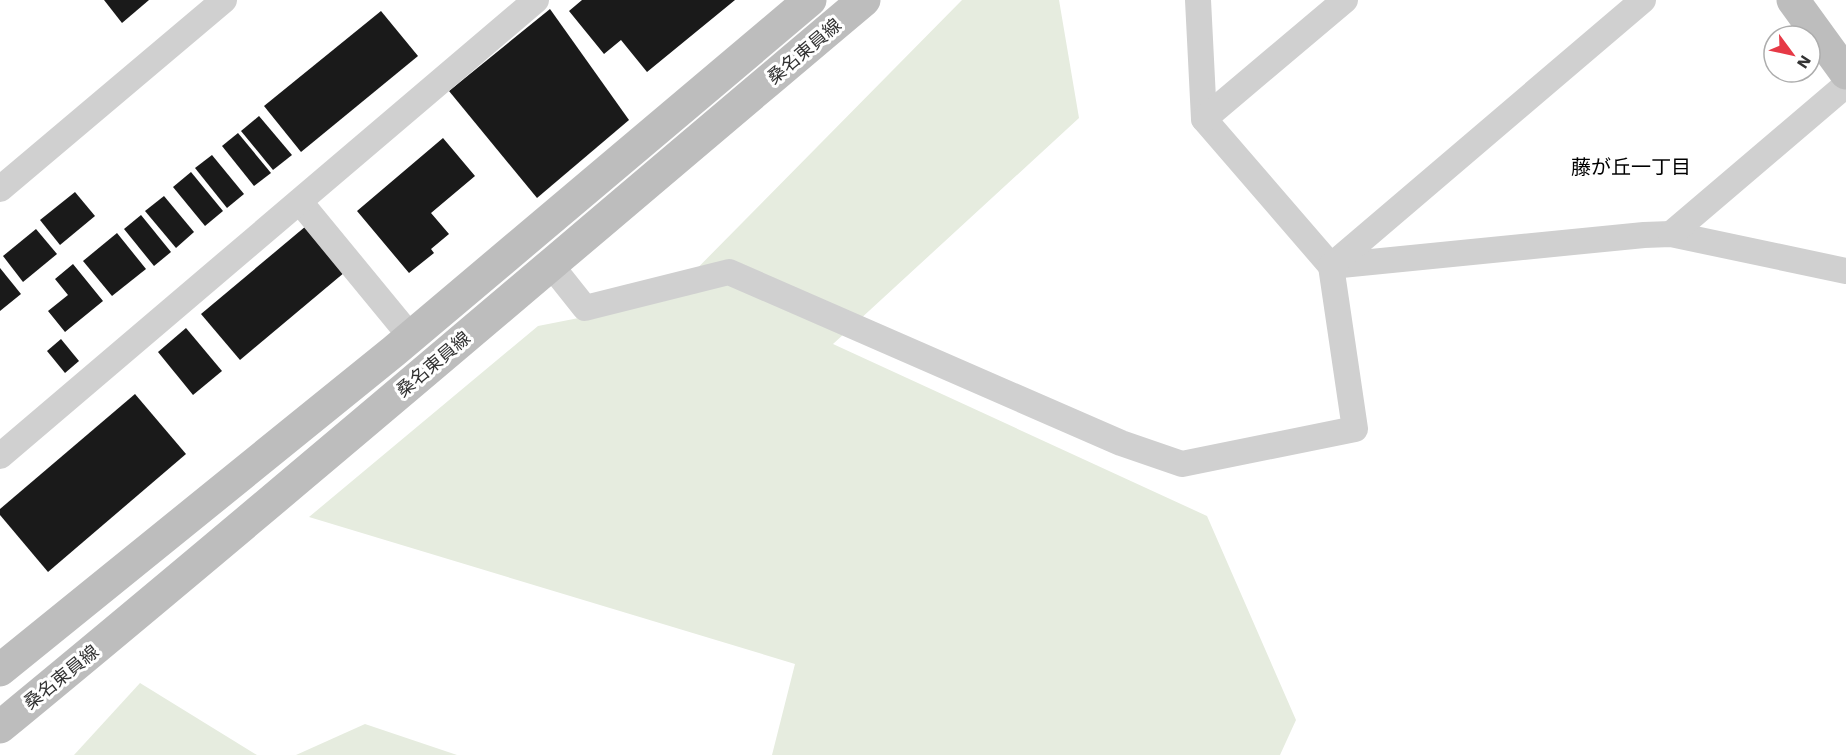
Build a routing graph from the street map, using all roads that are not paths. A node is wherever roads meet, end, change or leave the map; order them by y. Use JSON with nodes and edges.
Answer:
{"nodes":[{"id":1,"x":224,"y":0,"type":"edge"},
{"id":2,"x":536,"y":0,"type":"edge"},
{"id":3,"x":810,"y":0,"type":"edge"},
{"id":4,"x":864,"y":0,"type":"edge"},
{"id":5,"x":1198,"y":0,"type":"edge"},
{"id":6,"x":1345,"y":0,"type":"edge"},
{"id":7,"x":1643,"y":0,"type":"edge"},
{"id":8,"x":1793,"y":0,"type":"edge"},
{"id":9,"x":1846,"y":73,"type":"edge"},
{"id":10,"x":1846,"y":85,"type":"edge"},
{"id":11,"x":1204,"y":119,"type":"junction"},
{"id":12,"x":0,"y":189,"type":"edge"},
{"id":13,"x":300,"y":202,"type":"junction"},
{"id":14,"x":1671,"y":234,"type":"junction"},
{"id":15,"x":550,"y":264,"type":"junction"},
{"id":16,"x":1331,"y":266,"type":"junction"},
{"id":17,"x":1846,"y":271,"type":"edge"},
{"id":18,"x":411,"y":337,"type":"junction"},
{"id":19,"x":0,"y":456,"type":"edge"},
{"id":20,"x":204,"y":559,"type":"junction"},
{"id":21,"x":0,"y":670,"type":"edge"},
{"id":22,"x":0,"y":711,"type":"edge"},
{"id":23,"x":0,"y":727,"type":"edge"}],
"edges":[{"from":1,"to":12,"type":"street"},
{"from":2,"to":13,"type":"street"},
{"from":3,"to":18,"type":"main road","name":"桑名東員線"},
{"from":4,"to":15,"type":"main road","name":"桑名東員線"},
{"from":5,"to":11,"type":"street"},
{"from":6,"to":11,"type":"street"},
{"from":7,"to":16,"type":"street"},
{"from":8,"to":9,"type":"main road"},
{"from":10,"to":14,"type":"street"},
{"from":11,"to":16,"type":"street"},
{"from":13,"to":18,"type":"street"},
{"from":13,"to":19,"type":"street"},
{"from":14,"to":16,"type":"street"},
{"from":14,"to":17,"type":"street"},
{"from":15,"to":16,"type":"street"},
{"from":15,"to":20,"type":"main road","name":"桑名東員線"},
{"from":18,"to":21,"type":"main road","name":"桑名東員線"},
{"from":20,"to":22,"type":"main road"},
{"from":20,"to":23,"type":"main road","name":"桑名東員線"}]}
